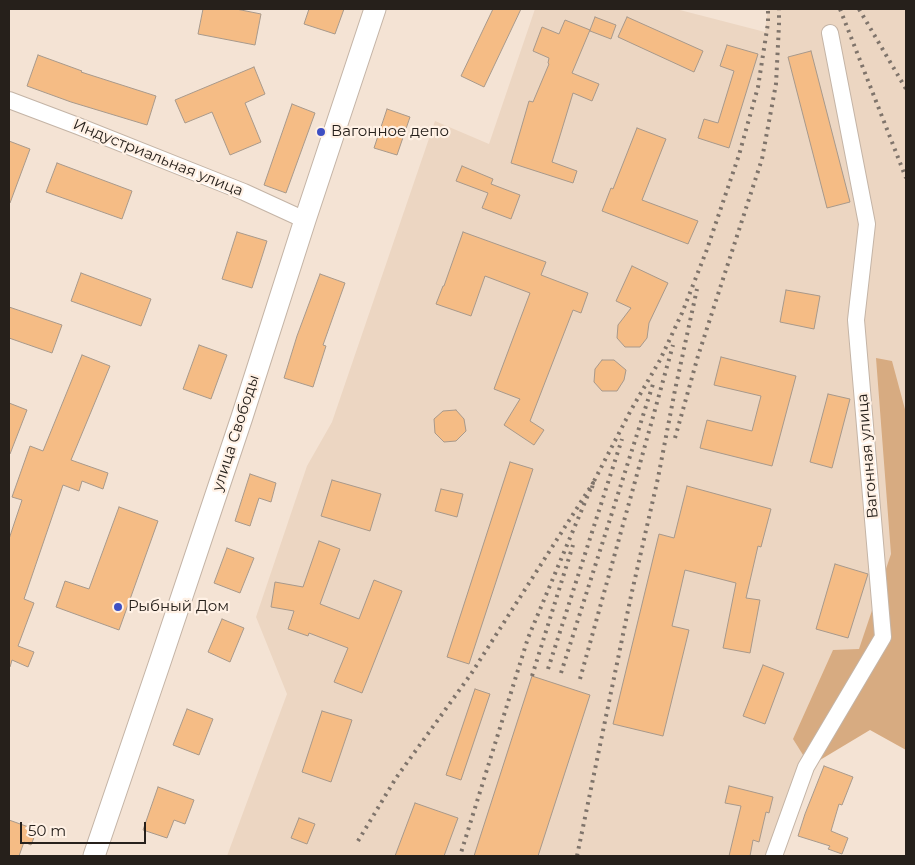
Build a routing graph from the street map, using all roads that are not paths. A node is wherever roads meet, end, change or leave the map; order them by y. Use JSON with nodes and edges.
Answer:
{"nodes":[{"id":1,"x":375,"y":9,"type":"edge"},
{"id":2,"x":830,"y":33,"type":"dead end"},
{"id":3,"x":9,"y":100,"type":"edge"},
{"id":4,"x":304,"y":220,"type":"junction"},
{"id":5,"x":94,"y":856,"type":"edge"},
{"id":6,"x":774,"y":856,"type":"edge"}],
"edges":[{"from":1,"to":4,"type":"street","name":"улица Свободы"},
{"from":2,"to":6,"type":"street","name":"Вагонная улица"},
{"from":3,"to":4,"type":"street","name":"Индустриальная улица"},
{"from":4,"to":5,"type":"street","name":"улица Свободы"}]}
